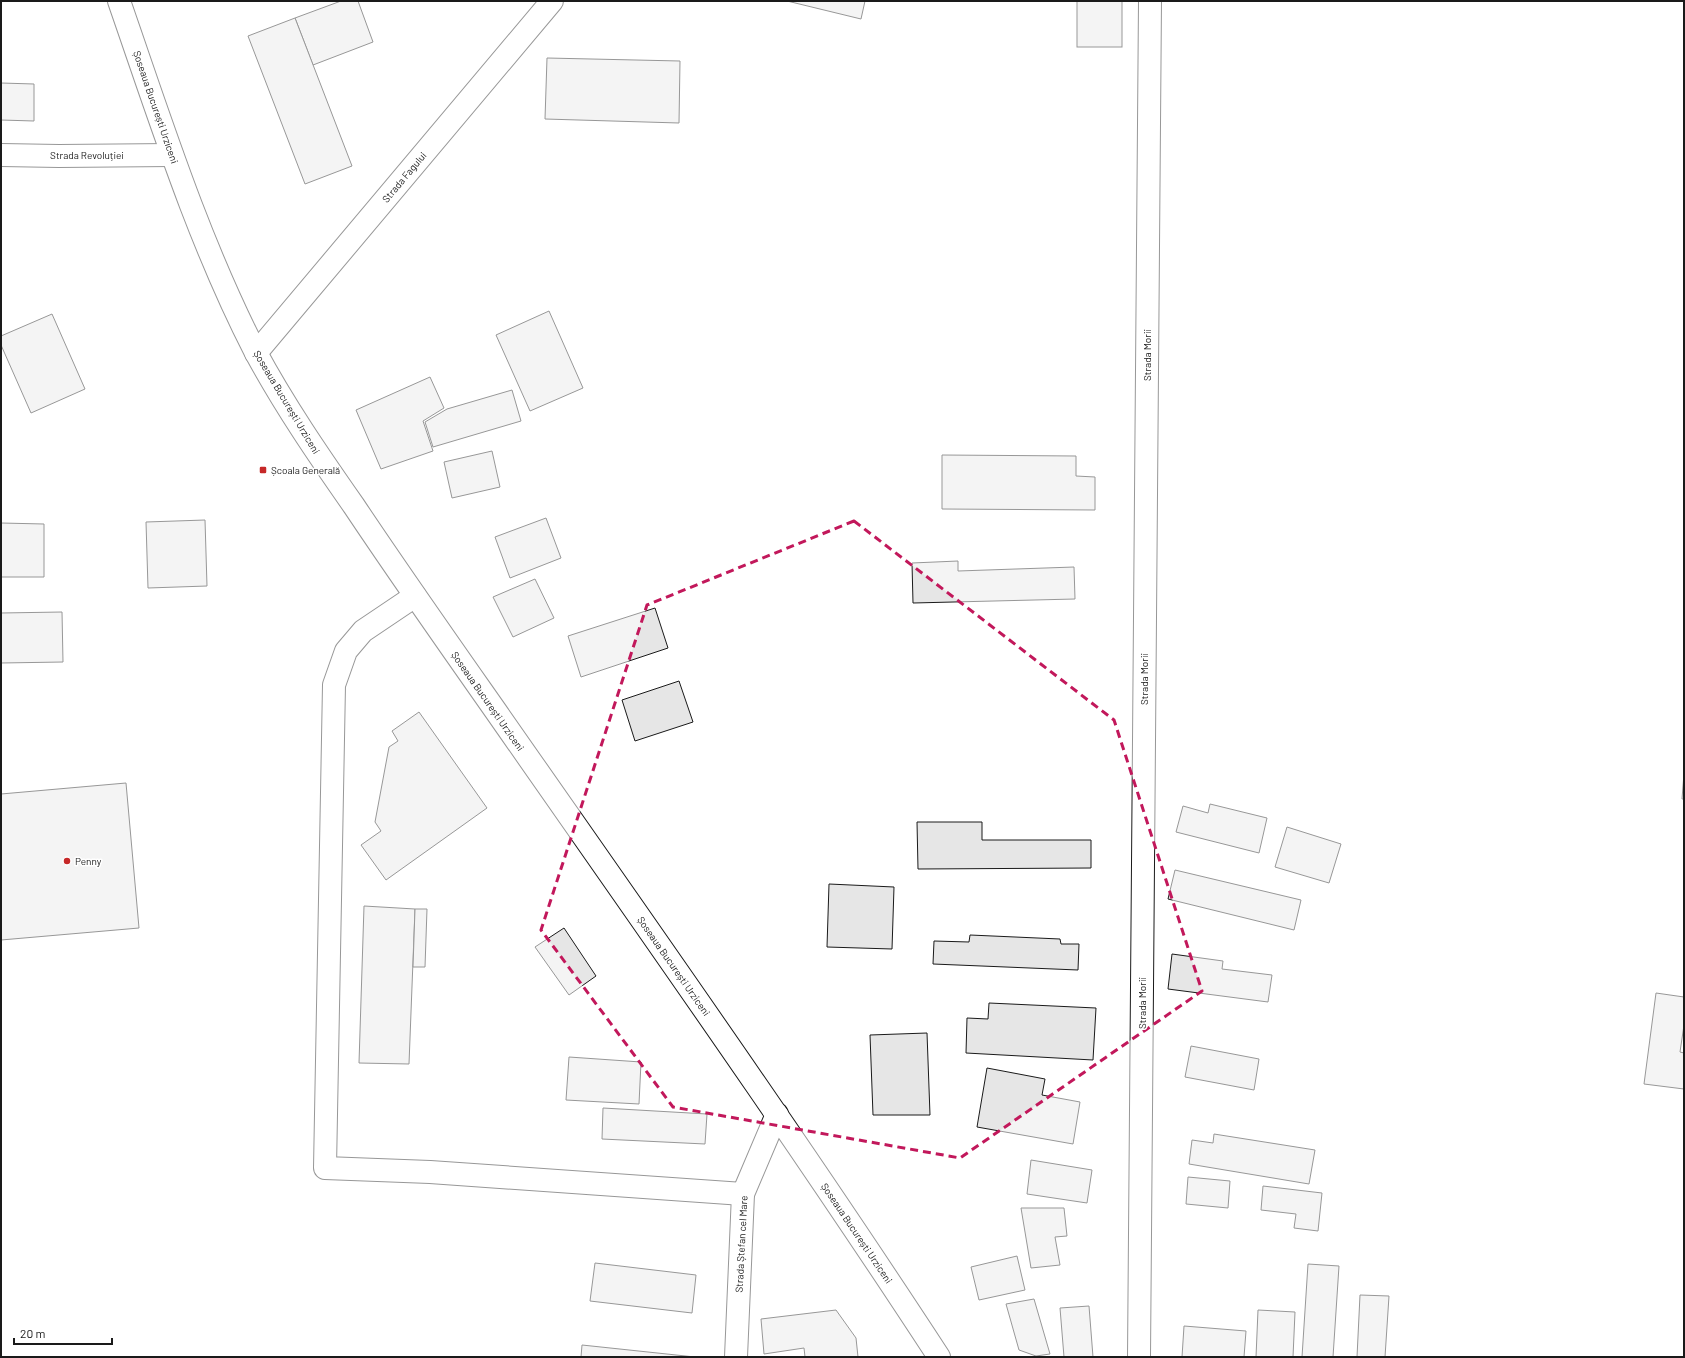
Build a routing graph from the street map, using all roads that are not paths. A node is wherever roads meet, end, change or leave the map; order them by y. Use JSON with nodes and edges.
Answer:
{"nodes":[{"id":1,"x":119,"y":1,"type":"edge"},
{"id":2,"x":552,"y":1,"type":"edge"},
{"id":3,"x":1150,"y":1,"type":"edge"},
{"id":4,"x":1,"y":154,"type":"edge"},
{"id":5,"x":172,"y":155,"type":"junction"},
{"id":6,"x":256,"y":353,"type":"junction"},
{"id":7,"x":415,"y":596,"type":"junction"},
{"id":8,"x":777,"y":1114,"type":"junction"},
{"id":9,"x":743,"y":1194,"type":"junction"},
{"id":10,"x":736,"y":1357,"type":"edge"},
{"id":11,"x":938,"y":1357,"type":"edge"},
{"id":12,"x":1138,"y":1357,"type":"edge"}],
"edges":[{"from":1,"to":5,"type":"main road","name":"Șoseaua București Urziceni"},
{"from":2,"to":6,"type":"main road","name":"Strada Fagului"},
{"from":3,"to":12,"type":"main road","name":"Strada Morii"},
{"from":4,"to":5,"type":"main road","name":"Strada Revoluției"},
{"from":5,"to":6,"type":"main road","name":"Șoseaua București Urziceni"},
{"from":6,"to":7,"type":"main road","name":"Șoseaua București Urziceni"},
{"from":7,"to":8,"type":"main road","name":"Șoseaua București Urziceni"},
{"from":7,"to":9,"type":"main road"},
{"from":8,"to":9,"type":"main road","name":"Strada Ștefan cel Mare"},
{"from":8,"to":11,"type":"main road","name":"Șoseaua București Urziceni"},
{"from":9,"to":10,"type":"main road","name":"Strada Ștefan cel Mare"}]}
